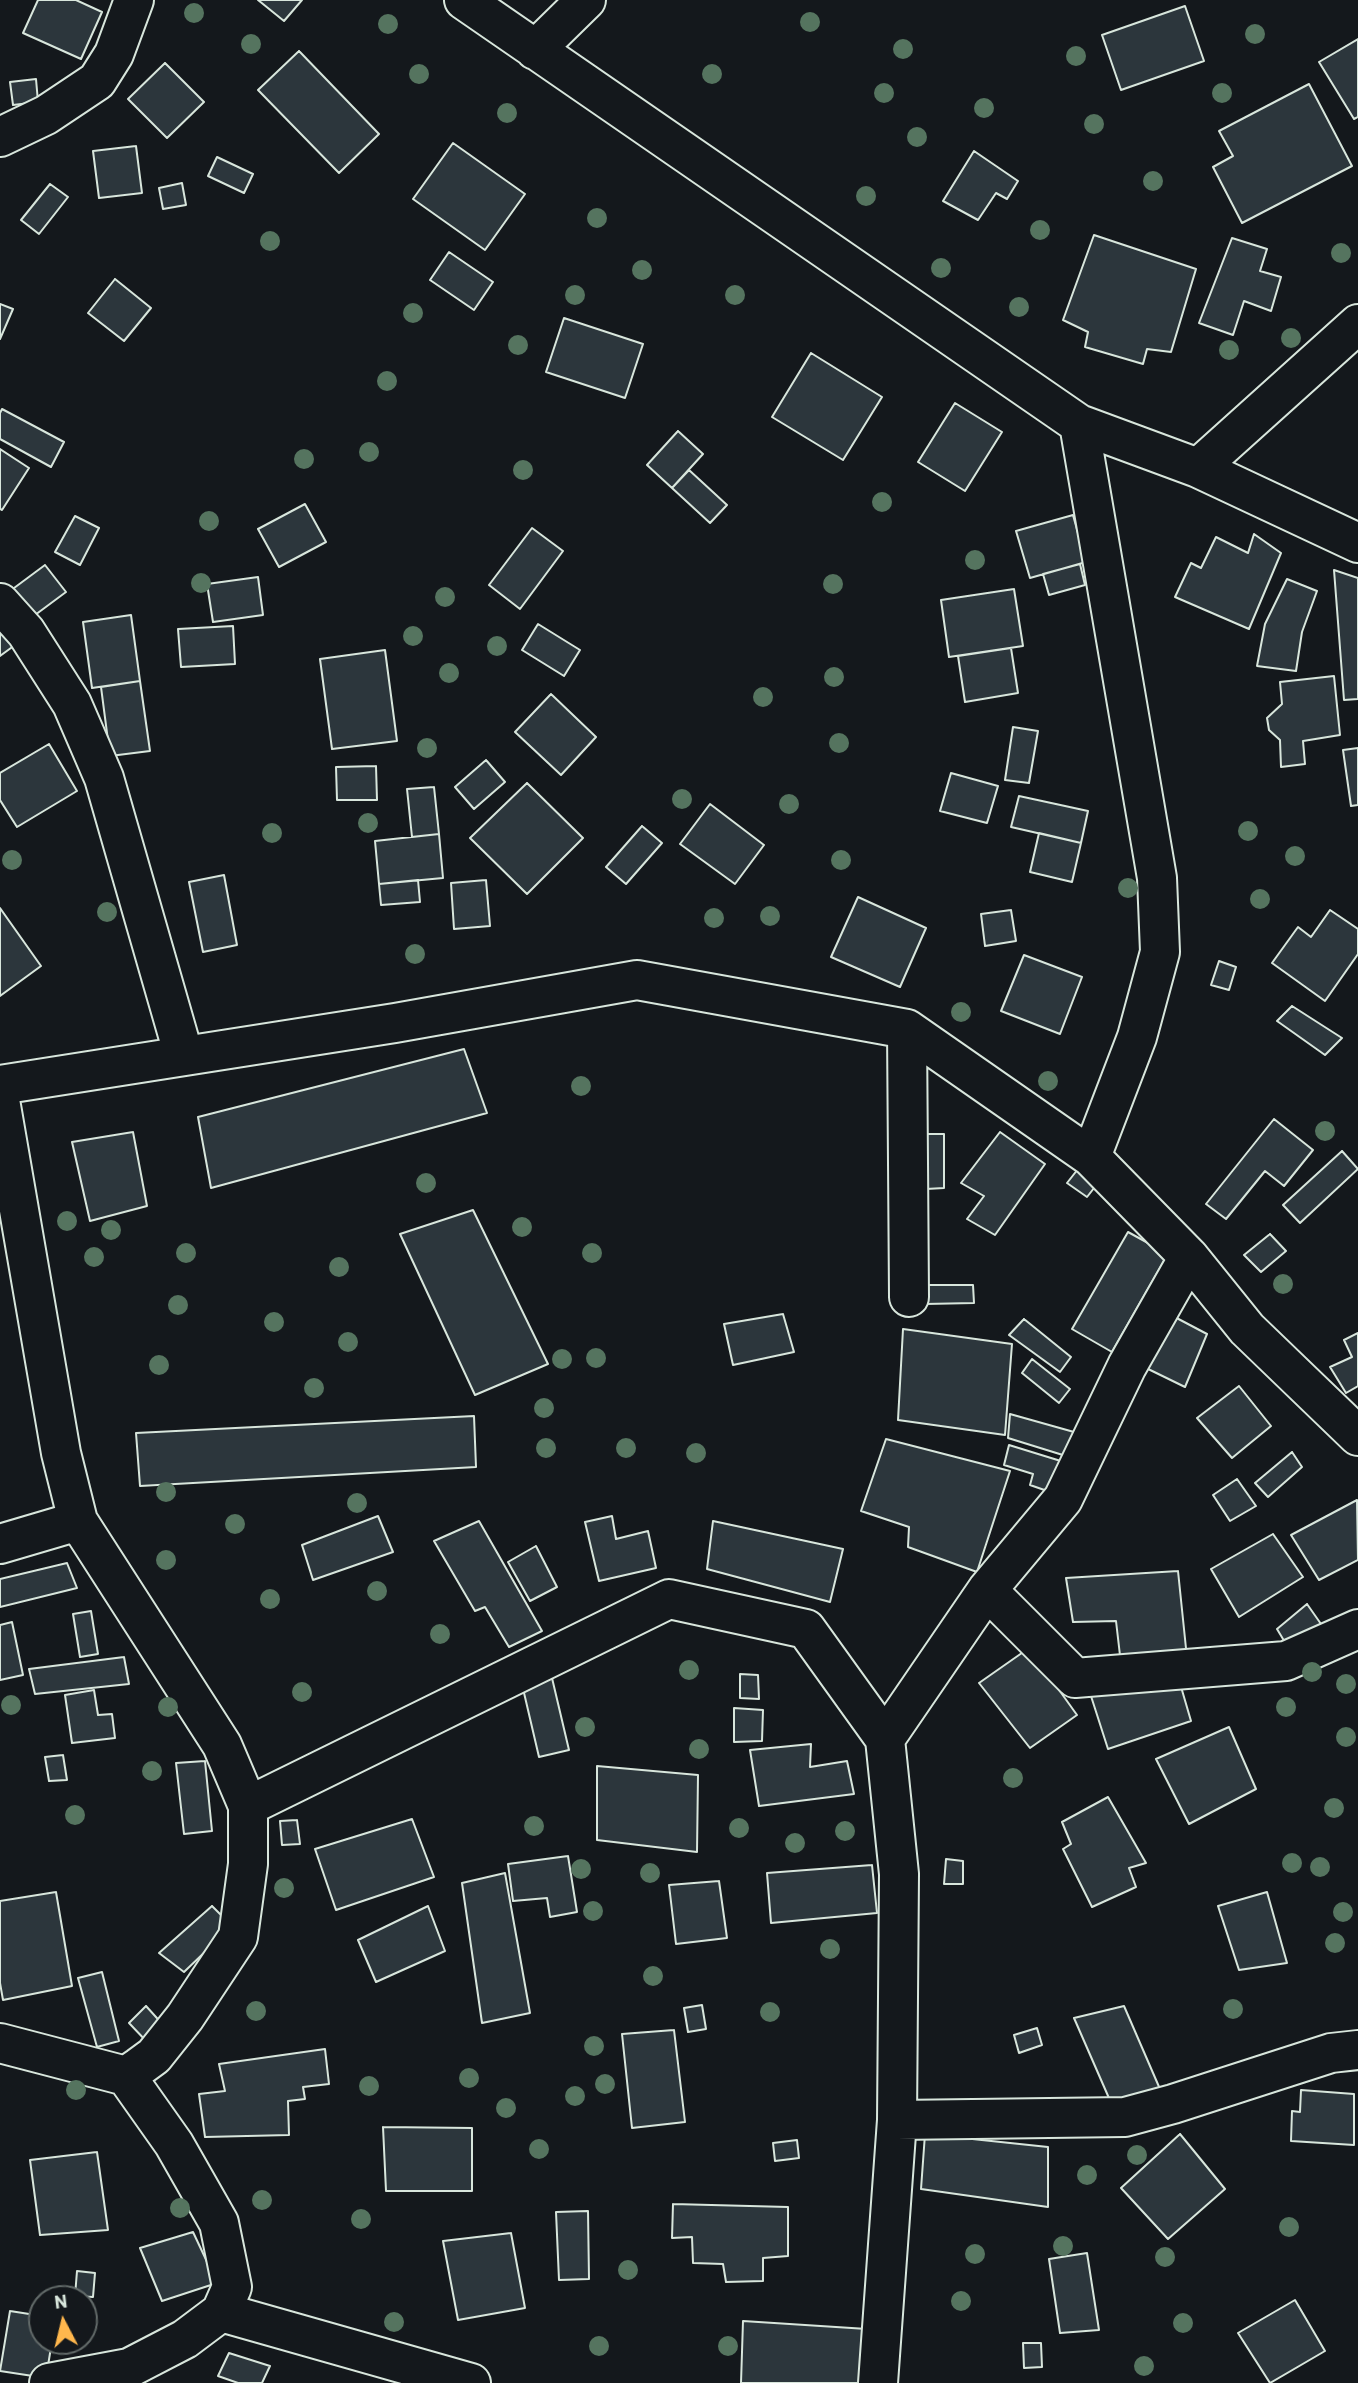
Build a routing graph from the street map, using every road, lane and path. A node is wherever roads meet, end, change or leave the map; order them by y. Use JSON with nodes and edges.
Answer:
{"nodes":[{"id":1,"x":134,"y":0,"type":"edge"},
{"id":2,"x":464,"y":0,"type":"edge"},
{"id":3,"x":586,"y":0,"type":"edge"},
{"id":4,"x":535,"y":50,"type":"junction"},
{"id":5,"x":0,"y":137,"type":"edge"},
{"id":6,"x":1358,"y":324,"type":"edge"},
{"id":7,"x":1079,"y":424,"type":"junction"},
{"id":8,"x":1198,"y":468,"type":"junction"},
{"id":9,"x":1358,"y":543,"type":"edge"},
{"id":10,"x":0,"y":603,"type":"edge"},
{"id":11,"x":907,"y":1029,"type":"junction"},
{"id":12,"x":184,"y":1056,"type":"junction"},
{"id":13,"x":0,"y":1085,"type":"edge"},
{"id":14,"x":0,"y":1100,"type":"edge"},
{"id":15,"x":1091,"y":1157,"type":"junction"},
{"id":16,"x":1189,"y":1257,"type":"junction"},
{"id":17,"x":909,"y":1297,"type":"dead end"},
{"id":18,"x":1358,"y":1436,"type":"edge"},
{"id":19,"x":78,"y":1521,"type":"junction"},
{"id":20,"x":0,"y":1544,"type":"edge"},
{"id":21,"x":987,"y":1590,"type":"junction"},
{"id":22,"x":1358,"y":1629,"type":"edge"},
{"id":23,"x":885,"y":1740,"type":"junction"},
{"id":24,"x":248,"y":1805,"type":"junction"},
{"id":25,"x":0,"y":2043,"type":"edge"},
{"id":26,"x":1358,"y":2050,"type":"edge"},
{"id":27,"x":126,"y":2076,"type":"junction"},
{"id":28,"x":897,"y":2120,"type":"junction"},
{"id":29,"x":222,"y":2312,"type":"junction"},
{"id":30,"x":464,"y":2382,"type":"edge"},
{"id":31,"x":49,"y":2383,"type":"edge"},
{"id":32,"x":878,"y":2383,"type":"edge"}],
"edges":[{"from":1,"to":5,"type":"street"},
{"from":2,"to":4,"type":"street"},
{"from":3,"to":4,"type":"street"},
{"from":4,"to":7,"type":"street"},
{"from":6,"to":8,"type":"street"},
{"from":7,"to":8,"type":"street"},
{"from":7,"to":15,"type":"street"},
{"from":8,"to":9,"type":"street"},
{"from":10,"to":12,"type":"street"},
{"from":11,"to":12,"type":"street"},
{"from":11,"to":15,"type":"street"},
{"from":11,"to":17,"type":"street"},
{"from":12,"to":13,"type":"street"},
{"from":14,"to":19,"type":"street"},
{"from":15,"to":16,"type":"street"},
{"from":16,"to":18,"type":"street"},
{"from":16,"to":21,"type":"street"},
{"from":19,"to":20,"type":"street"},
{"from":19,"to":24,"type":"street"},
{"from":21,"to":22,"type":"street"},
{"from":21,"to":23,"type":"street"},
{"from":23,"to":24,"type":"street"},
{"from":23,"to":28,"type":"street"},
{"from":24,"to":27,"type":"street"},
{"from":25,"to":27,"type":"street"},
{"from":26,"to":28,"type":"street"},
{"from":27,"to":29,"type":"street"},
{"from":28,"to":32,"type":"street"},
{"from":29,"to":30,"type":"street"},
{"from":29,"to":31,"type":"street"}]}
